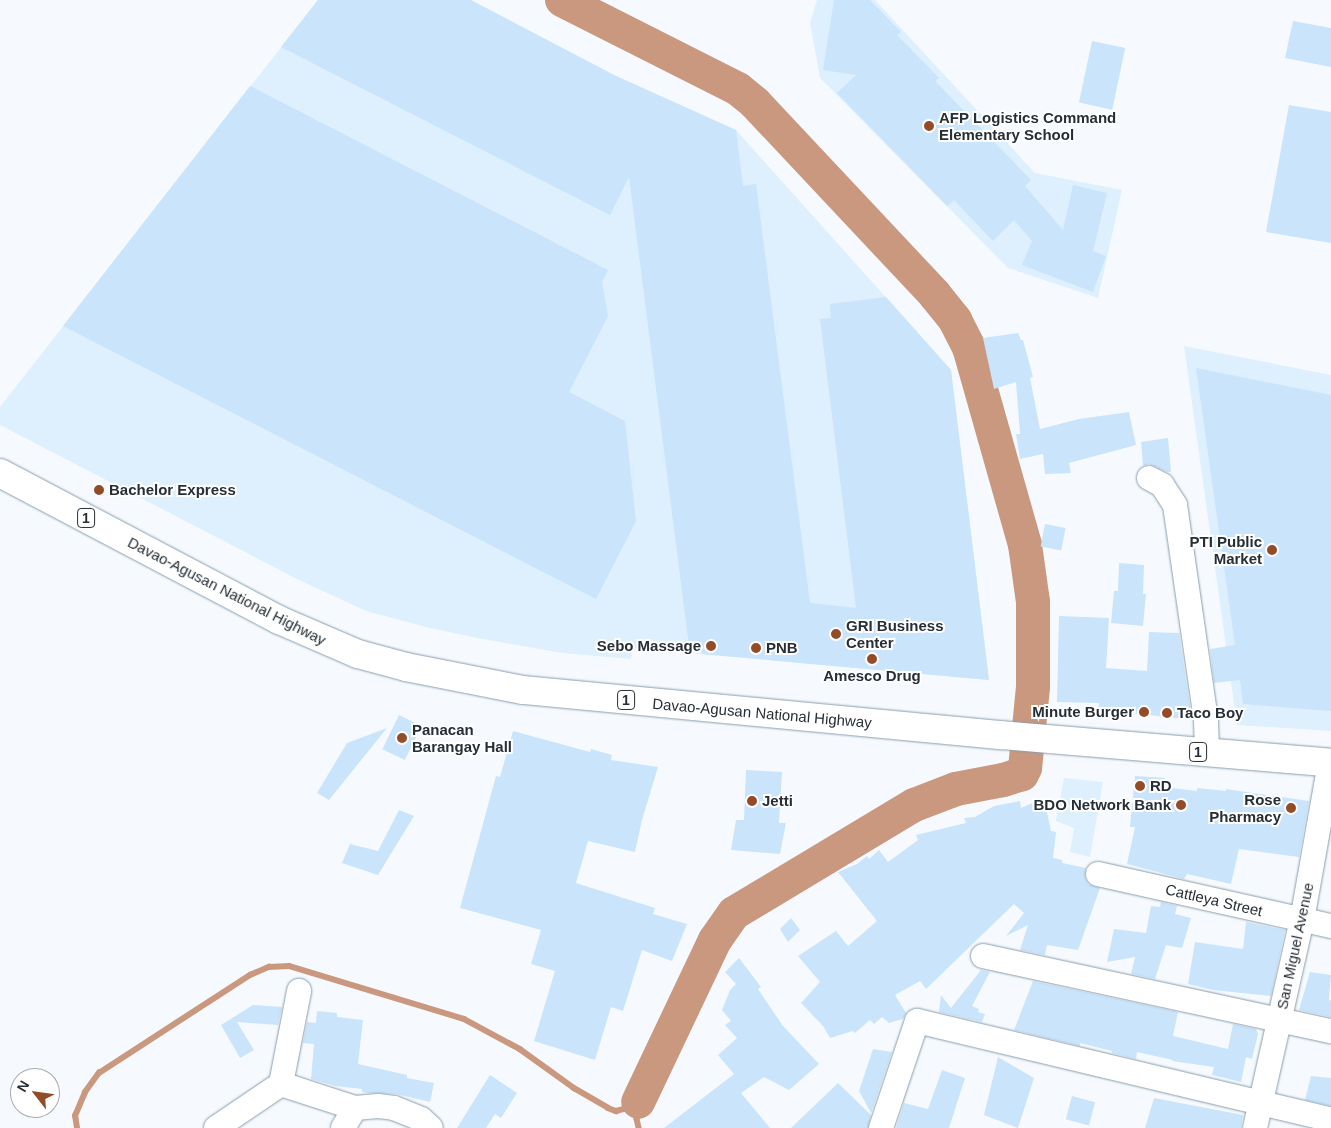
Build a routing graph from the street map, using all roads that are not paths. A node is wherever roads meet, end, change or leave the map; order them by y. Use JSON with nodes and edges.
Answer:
{"nodes":[{"id":1,"x":0,"y":473,"type":"edge"},
{"id":2,"x":1149,"y":478,"type":"dead end"},
{"id":3,"x":1207,"y":753,"type":"junction"},
{"id":4,"x":1330,"y":763,"type":"edge"},
{"id":5,"x":1098,"y":874,"type":"dead end"},
{"id":6,"x":1302,"y":920,"type":"junction"},
{"id":7,"x":1331,"y":926,"type":"edge"},
{"id":8,"x":983,"y":956,"type":"dead end"},
{"id":9,"x":299,"y":991,"type":"dead end"},
{"id":10,"x":1280,"y":1019,"type":"junction"},
{"id":11,"x":1331,"y":1031,"type":"edge"},
{"id":12,"x":281,"y":1084,"type":"junction"},
{"id":13,"x":1261,"y":1104,"type":"junction"},
{"id":14,"x":356,"y":1108,"type":"junction"},
{"id":15,"x":1331,"y":1120,"type":"edge"},
{"id":16,"x":216,"y":1128,"type":"edge"},
{"id":17,"x":343,"y":1128,"type":"edge"},
{"id":18,"x":431,"y":1128,"type":"edge"},
{"id":19,"x":881,"y":1128,"type":"edge"},
{"id":20,"x":1255,"y":1128,"type":"edge"}],
"edges":[{"from":1,"to":3,"type":"highway","name":"Davao-Agusan National Highway","number":"1"},
{"from":2,"to":3,"type":"street"},
{"from":3,"to":4,"type":"highway","name":"Davao-Agusan National Highway","number":"1"},
{"from":4,"to":6,"type":"street","name":"San Miguel Avenue"},
{"from":5,"to":6,"type":"street","name":"Cattleya Street"},
{"from":6,"to":7,"type":"street","name":"Cattleya Street"},
{"from":6,"to":10,"type":"street","name":"San Miguel Avenue"},
{"from":8,"to":10,"type":"street"},
{"from":9,"to":12,"type":"street"},
{"from":10,"to":11,"type":"street"},
{"from":10,"to":13,"type":"street","name":"San Miguel Avenue"},
{"from":12,"to":14,"type":"street"},
{"from":12,"to":16,"type":"street"},
{"from":13,"to":15,"type":"street"},
{"from":13,"to":19,"type":"street"},
{"from":13,"to":20,"type":"street","name":"San Miguel Avenue"},
{"from":14,"to":17,"type":"street"},
{"from":14,"to":18,"type":"street"}]}
